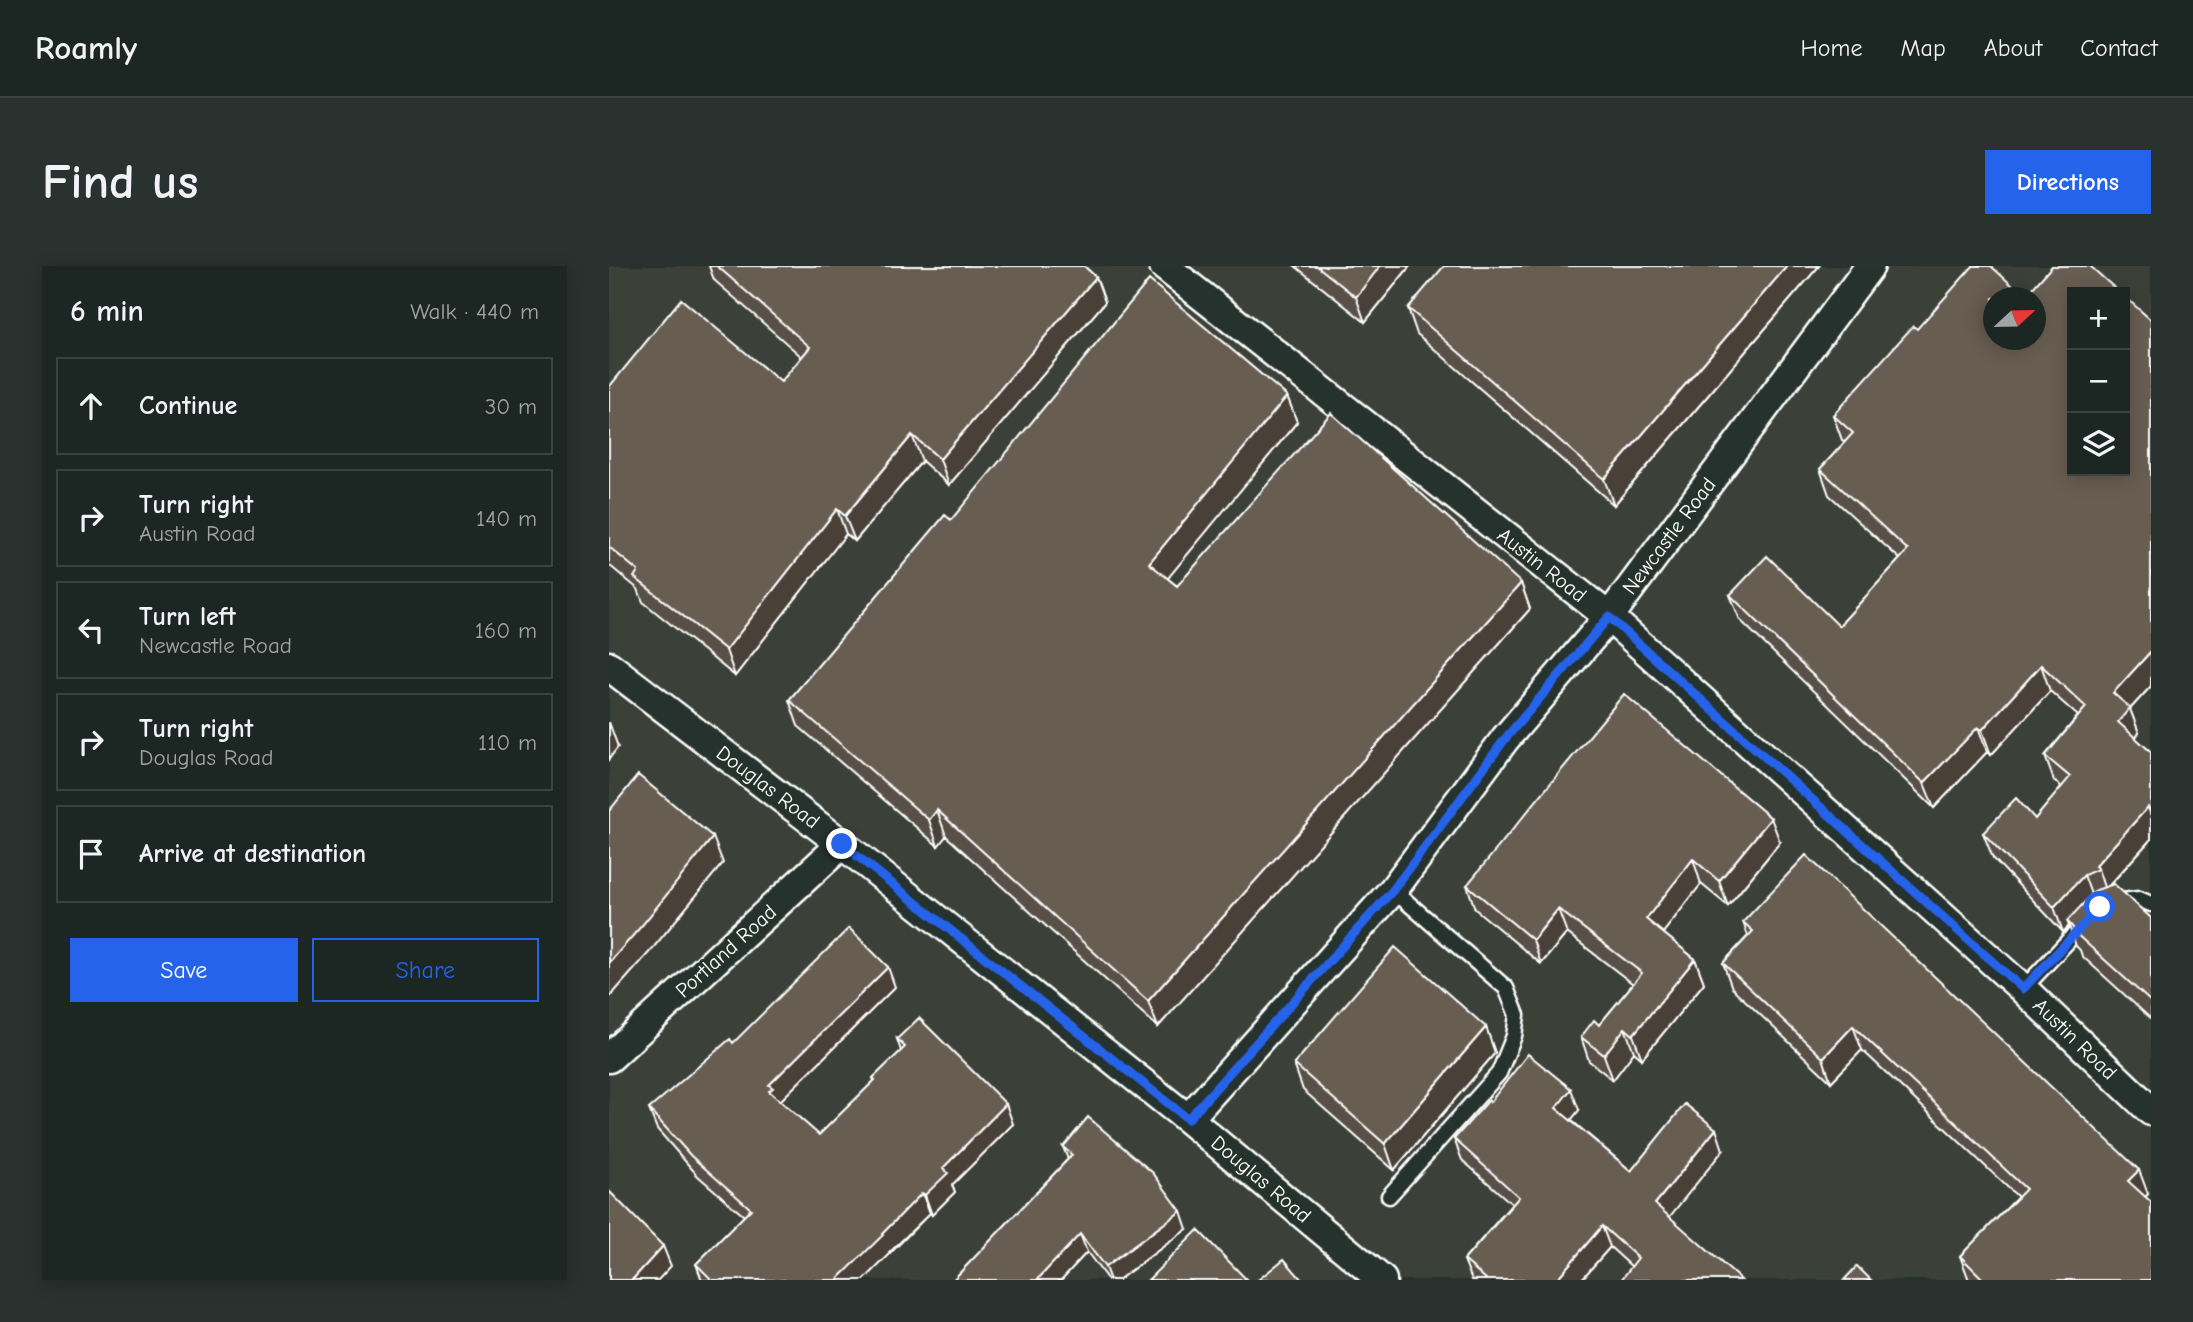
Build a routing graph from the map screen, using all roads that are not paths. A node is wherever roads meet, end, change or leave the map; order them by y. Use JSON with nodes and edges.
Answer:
{"nodes":[{"id":1,"x":1164,"y":266,"type":"edge"},
{"id":2,"x":1870,"y":266,"type":"edge"},
{"id":3,"x":1609,"y":617,"type":"junction"},
{"id":4,"x":609,"y":666,"type":"edge"},
{"id":5,"x":842,"y":844,"type":"junction"},
{"id":6,"x":1393,"y":890,"type":"junction"},
{"id":7,"x":2151,"y":904,"type":"edge"},
{"id":8,"x":2023,"y":989,"type":"junction"},
{"id":9,"x":609,"y":1058,"type":"edge"},
{"id":10,"x":2151,"y":1111,"type":"edge"},
{"id":11,"x":1188,"y":1119,"type":"junction"},
{"id":12,"x":1389,"y":1196,"type":"dead end"},
{"id":13,"x":1382,"y":1280,"type":"edge"}],
"edges":[{"from":1,"to":3,"type":"street","name":"Austin Road"},
{"from":2,"to":3,"type":"street","name":"Newcastle Road"},
{"from":3,"to":6,"type":"street","name":"Newcastle Road"},
{"from":3,"to":8,"type":"street","name":"Austin Road"},
{"from":4,"to":5,"type":"street","name":"Douglas Road"},
{"from":5,"to":9,"type":"street","name":"Portland Road"},
{"from":5,"to":11,"type":"street","name":"Douglas Road"},
{"from":6,"to":11,"type":"street","name":"Newcastle Road"},
{"from":6,"to":12,"type":"lane"},
{"from":7,"to":8,"type":"lane"},
{"from":8,"to":10,"type":"street","name":"Austin Road"},
{"from":11,"to":13,"type":"street","name":"Douglas Road"}]}
